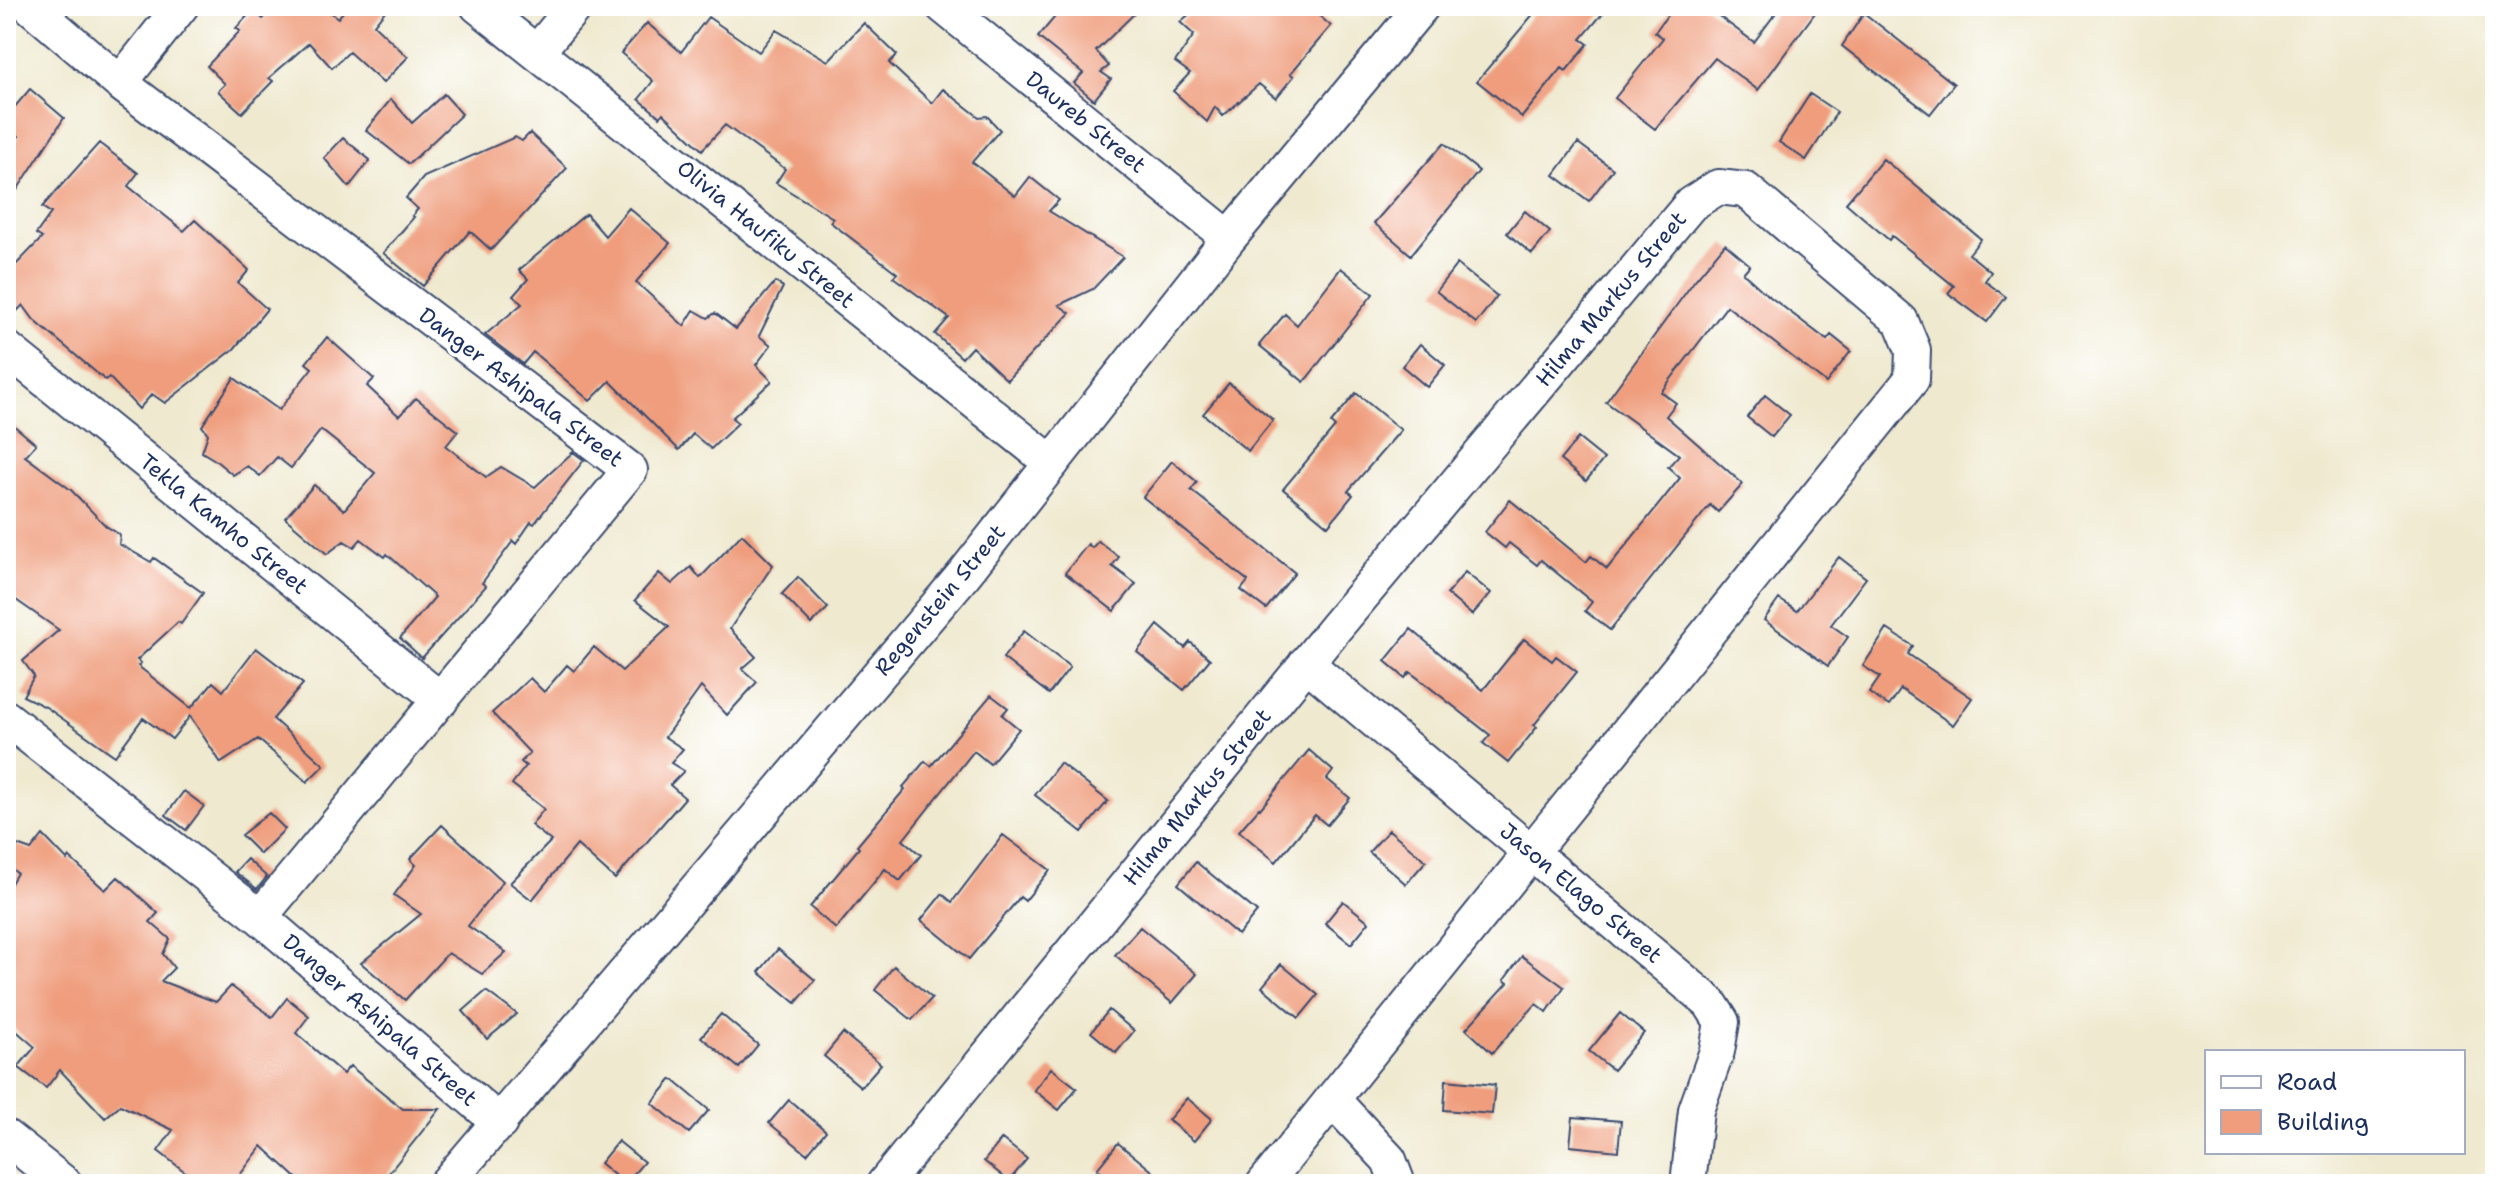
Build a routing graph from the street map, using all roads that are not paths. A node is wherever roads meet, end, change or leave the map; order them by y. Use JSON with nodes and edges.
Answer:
{"nodes":[{"id":1,"x":30,"y":6,"type":"edge"},
{"id":2,"x":181,"y":6,"type":"edge"},
{"id":3,"x":478,"y":6,"type":"edge"},
{"id":4,"x":575,"y":6,"type":"edge"},
{"id":5,"x":943,"y":6,"type":"edge"},
{"id":6,"x":1408,"y":11,"type":"edge"},
{"id":7,"x":537,"y":52,"type":"junction"},
{"id":8,"x":120,"y":83,"type":"junction"},
{"id":9,"x":1229,"y":238,"type":"junction"},
{"id":10,"x":6,"y":348,"type":"edge"},
{"id":11,"x":1052,"y":463,"type":"junction"},
{"id":12,"x":1306,"y":663,"type":"junction"},
{"id":13,"x":441,"y":700,"type":"junction"},
{"id":14,"x":6,"y":718,"type":"edge"},
{"id":15,"x":1532,"y":851,"type":"junction"},
{"id":16,"x":260,"y":917,"type":"junction"},
{"id":17,"x":1332,"y":1099,"type":"junction"},
{"id":18,"x":500,"y":1123,"type":"junction"},
{"id":19,"x":6,"y":1137,"type":"edge"},
{"id":20,"x":64,"y":1184,"type":"edge"},
{"id":21,"x":446,"y":1184,"type":"edge"},
{"id":22,"x":884,"y":1184,"type":"edge"},
{"id":23,"x":1264,"y":1184,"type":"edge"},
{"id":24,"x":1398,"y":1184,"type":"edge"},
{"id":25,"x":1688,"y":1184,"type":"edge"}],
"edges":[{"from":1,"to":8,"type":"street","name":"Danger Ashipala Street"},
{"from":2,"to":8,"type":"street"},
{"from":3,"to":7,"type":"street","name":"Olivia Haufiku Street"},
{"from":4,"to":7,"type":"street"},
{"from":5,"to":9,"type":"street","name":"Daureb Street"},
{"from":6,"to":9,"type":"street","name":"Regenstein Street"},
{"from":7,"to":11,"type":"street","name":"Olivia Haufiku Street"},
{"from":8,"to":13,"type":"street","name":"Danger Ashipala Street"},
{"from":9,"to":11,"type":"street","name":"Regenstein Street"},
{"from":10,"to":13,"type":"street","name":"Tekla Kamho Street"},
{"from":11,"to":18,"type":"street","name":"Regenstein Street"},
{"from":12,"to":15,"type":"street","name":"Jason Elago Street"},
{"from":12,"to":15,"type":"street","name":"Hilma Markus Street"},
{"from":12,"to":22,"type":"street","name":"Hilma Markus Street"},
{"from":13,"to":16,"type":"street","name":"Danger Ashipala Street"},
{"from":14,"to":16,"type":"street","name":"Danger Ashipala Street"},
{"from":15,"to":17,"type":"street","name":"Hilma Markus Street"},
{"from":15,"to":25,"type":"street","name":"Jason Elago Street"},
{"from":16,"to":18,"type":"street","name":"Danger Ashipala Street"},
{"from":17,"to":23,"type":"street","name":"Hilma Markus Street"},
{"from":17,"to":24,"type":"street"},
{"from":18,"to":21,"type":"street","name":"Regenstein Street"},
{"from":19,"to":20,"type":"street"}]}
